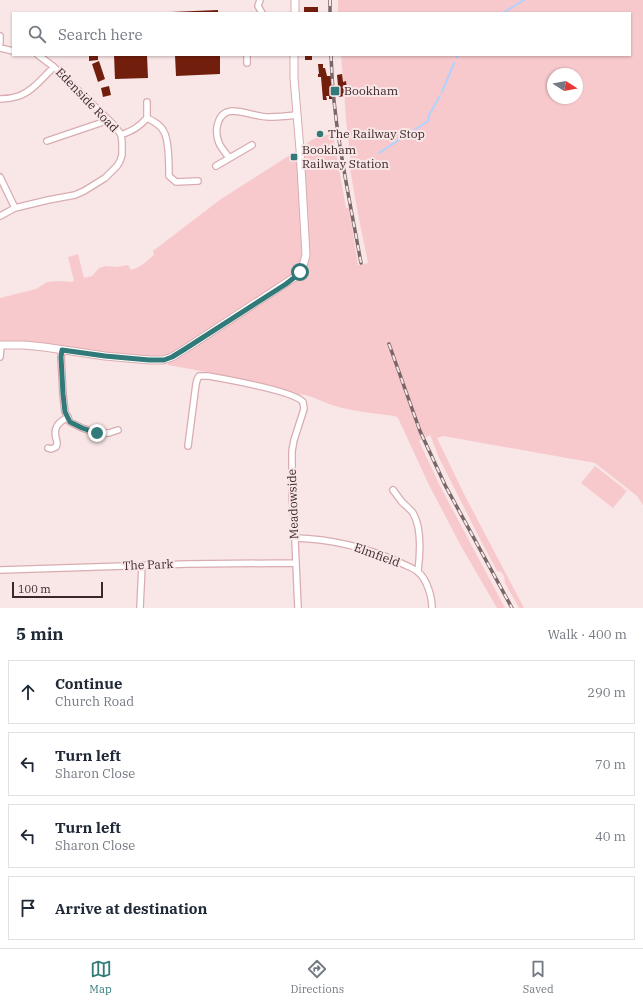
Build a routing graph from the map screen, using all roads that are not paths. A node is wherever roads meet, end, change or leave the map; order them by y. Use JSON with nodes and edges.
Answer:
{"nodes":[{"id":1,"x":260,"y":0,"type":"edge"},
{"id":2,"x":295,"y":0,"type":"edge"},
{"id":3,"x":261,"y":12,"type":"edge"},
{"id":4,"x":294,"y":12,"type":"edge"},
{"id":5,"x":0,"y":36,"type":"edge"},
{"id":6,"x":0,"y":43,"type":"edge"},
{"id":7,"x":0,"y":48,"type":"edge"},
{"id":8,"x":12,"y":51,"type":"edge"},
{"id":9,"x":39,"y":56,"type":"edge"},
{"id":10,"x":247,"y":56,"type":"edge"},
{"id":11,"x":294,"y":56,"type":"edge"},
{"id":12,"x":247,"y":63,"type":"dead end"},
{"id":13,"x":54,"y":67,"type":"junction"},
{"id":14,"x":0,"y":99,"type":"edge"},
{"id":15,"x":147,"y":102,"type":"dead end"},
{"id":16,"x":297,"y":115,"type":"junction"},
{"id":17,"x":147,"y":118,"type":"junction"},
{"id":18,"x":109,"y":120,"type":"junction"},
{"id":19,"x":121,"y":135,"type":"junction"},
{"id":20,"x":47,"y":141,"type":"dead end"},
{"id":21,"x":252,"y":145,"type":"dead end"},
{"id":22,"x":229,"y":158,"type":"junction"},
{"id":23,"x":216,"y":166,"type":"dead end"},
{"id":24,"x":0,"y":177,"type":"edge"},
{"id":25,"x":198,"y":181,"type":"dead end"},
{"id":26,"x":14,"y":208,"type":"junction"},
{"id":27,"x":0,"y":216,"type":"edge"},
{"id":28,"x":0,"y":345,"type":"edge"},
{"id":29,"x":62,"y":350,"type":"junction"},
{"id":30,"x":0,"y":358,"type":"edge"},
{"id":31,"x":68,"y":417,"type":"junction"},
{"id":32,"x":118,"y":430,"type":"dead end"},
{"id":33,"x":188,"y":446,"type":"dead end"},
{"id":34,"x":48,"y":448,"type":"dead end"},
{"id":35,"x":393,"y":490,"type":"dead end"},
{"id":36,"x":295,"y":538,"type":"junction"},
{"id":37,"x":295,"y":563,"type":"junction"},
{"id":38,"x":142,"y":565,"type":"junction"},
{"id":39,"x":0,"y":570,"type":"edge"},
{"id":40,"x":418,"y":571,"type":"junction"},
{"id":41,"x":140,"y":608,"type":"edge"},
{"id":42,"x":298,"y":608,"type":"edge"},
{"id":43,"x":432,"y":608,"type":"edge"}],
"edges":[{"from":1,"to":3,"type":"street"},
{"from":2,"to":4,"type":"street"},
{"from":5,"to":6,"type":"street"},
{"from":7,"to":8,"type":"street"},
{"from":9,"to":13,"type":"street","name":"Edenside Road"},
{"from":10,"to":12,"type":"street"},
{"from":11,"to":16,"type":"street"},
{"from":13,"to":14,"type":"street"},
{"from":13,"to":18,"type":"street","name":"Edenside Road"},
{"from":15,"to":17,"type":"street"},
{"from":16,"to":22,"type":"street"},
{"from":16,"to":29,"type":"street"},
{"from":17,"to":19,"type":"street"},
{"from":17,"to":25,"type":"street"},
{"from":18,"to":19,"type":"street","name":"Edenside Road"},
{"from":18,"to":20,"type":"street"},
{"from":19,"to":26,"type":"street","name":"Edenside Road"},
{"from":21,"to":22,"type":"street"},
{"from":22,"to":23,"type":"street"},
{"from":24,"to":26,"type":"street"},
{"from":26,"to":27,"type":"street","name":"Edenside Road"},
{"from":28,"to":29,"type":"street"},
{"from":28,"to":30,"type":"street"},
{"from":29,"to":31,"type":"street"},
{"from":31,"to":32,"type":"street"},
{"from":31,"to":34,"type":"street"},
{"from":33,"to":36,"type":"street","name":"Meadowside"},
{"from":35,"to":40,"type":"street"},
{"from":36,"to":37,"type":"street","name":"Meadowside"},
{"from":36,"to":40,"type":"street","name":"Elmfield"},
{"from":37,"to":38,"type":"street","name":"The Park"},
{"from":37,"to":42,"type":"street","name":"Meadowside"},
{"from":38,"to":39,"type":"street","name":"The Park"},
{"from":38,"to":41,"type":"street"},
{"from":40,"to":43,"type":"street"}]}
